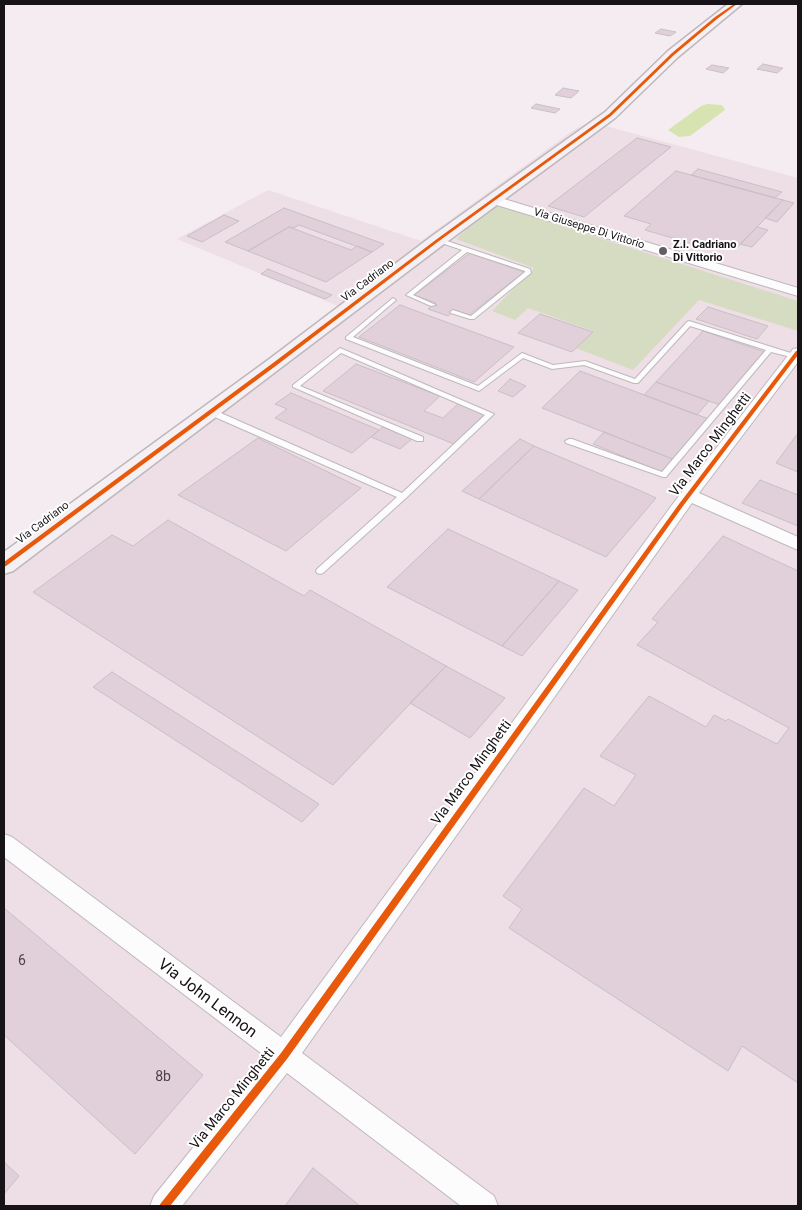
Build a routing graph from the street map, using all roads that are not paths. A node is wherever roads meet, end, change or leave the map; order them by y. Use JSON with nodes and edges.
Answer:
{"nodes":[{"id":1,"x":736,"y":4,"type":"edge"},
{"id":2,"x":494,"y":200,"type":"junction"},
{"id":3,"x":438,"y":240,"type":"junction"},
{"id":4,"x":466,"y":250,"type":"junction"},
{"id":5,"x":798,"y":292,"type":"edge"},
{"id":6,"x":394,"y":300,"type":"dead end"},
{"id":7,"x":433,"y":305,"type":"dead end"},
{"id":8,"x":452,"y":312,"type":"dead end"},
{"id":9,"x":770,"y":349,"type":"junction"},
{"id":10,"x":797,"y":354,"type":"edge"},
{"id":11,"x":210,"y":412,"type":"junction"},
{"id":12,"x":420,"y":438,"type":"dead end"},
{"id":13,"x":569,"y":441,"type":"dead end"},
{"id":14,"x":688,"y":495,"type":"junction"},
{"id":15,"x":403,"y":496,"type":"junction"},
{"id":16,"x":798,"y":544,"type":"edge"},
{"id":17,"x":4,"y":565,"type":"edge"},
{"id":18,"x":320,"y":571,"type":"dead end"},
{"id":19,"x":4,"y":844,"type":"edge"},
{"id":20,"x":284,"y":1056,"type":"junction"},
{"id":21,"x":164,"y":1206,"type":"edge"},
{"id":22,"x":484,"y":1206,"type":"edge"}],
"edges":[{"from":1,"to":2,"type":"street","name":"Via Cadriano"},
{"from":2,"to":3,"type":"street","name":"Via Cadriano"},
{"from":2,"to":5,"type":"street","name":"Via Giuseppe Di Vittorio"},
{"from":3,"to":4,"type":"lane"},
{"from":3,"to":11,"type":"street","name":"Via Cadriano"},
{"from":4,"to":7,"type":"lane"},
{"from":4,"to":8,"type":"lane"},
{"from":6,"to":9,"type":"lane"},
{"from":9,"to":10,"type":"lane"},
{"from":9,"to":13,"type":"lane"},
{"from":10,"to":14,"type":"street","name":"Via Marco Minghetti"},
{"from":11,"to":15,"type":"lane"},
{"from":11,"to":17,"type":"street","name":"Via Cadriano"},
{"from":12,"to":15,"type":"lane"},
{"from":14,"to":16,"type":"street"},
{"from":14,"to":20,"type":"street","name":"Via Marco Minghetti"},
{"from":15,"to":18,"type":"lane"},
{"from":19,"to":20,"type":"street","name":"Via John Lennon"},
{"from":20,"to":21,"type":"street","name":"Via Marco Minghetti"},
{"from":20,"to":22,"type":"street","name":"Via John Lennon"}]}
